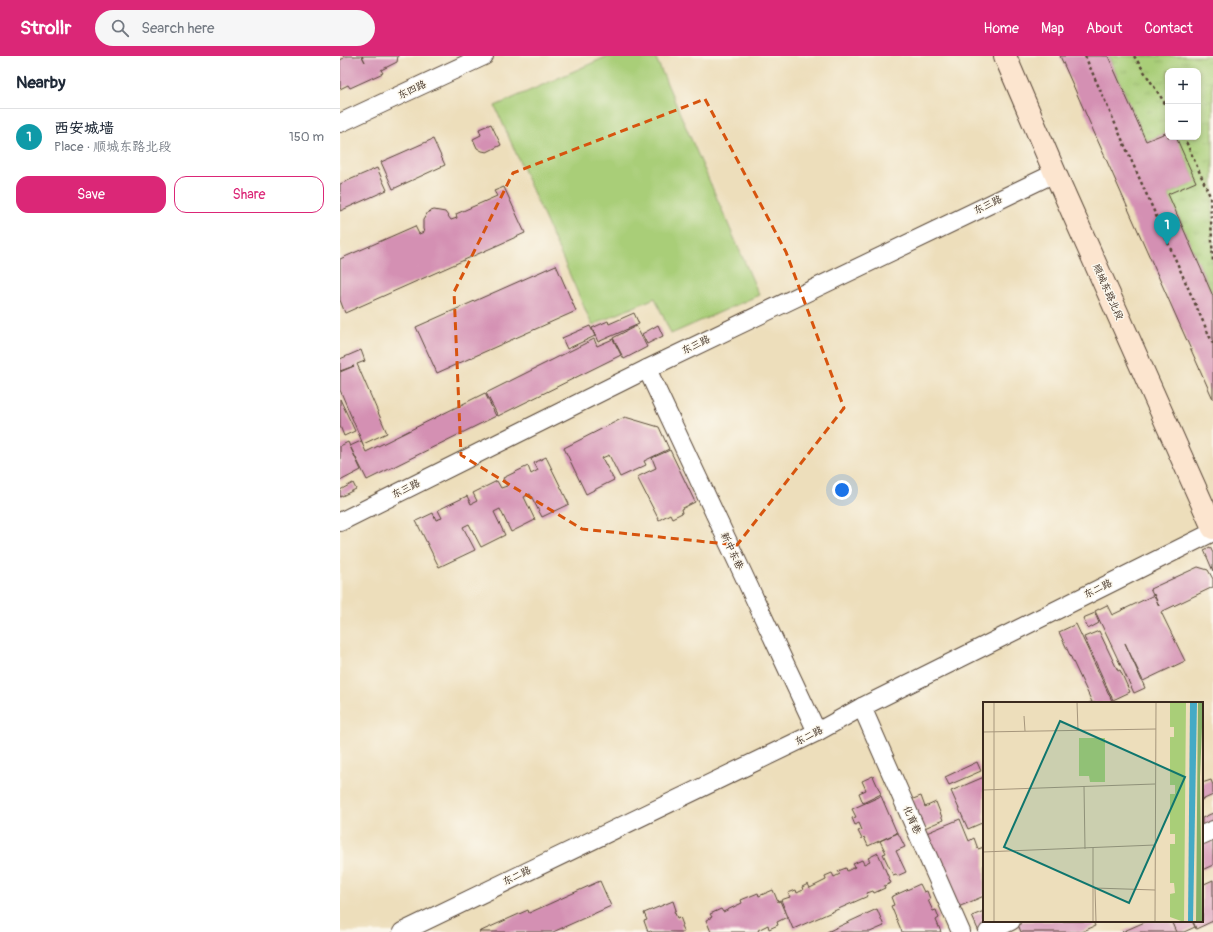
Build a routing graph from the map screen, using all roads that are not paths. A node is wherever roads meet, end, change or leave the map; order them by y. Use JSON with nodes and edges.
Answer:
{"nodes":[{"id":1,"x":1005,"y":56,"type":"edge"},
{"id":2,"x":472,"y":58,"type":"edge"},
{"id":3,"x":340,"y":123,"type":"edge"},
{"id":4,"x":1055,"y":173,"type":"junction"},
{"id":5,"x":646,"y":369,"type":"junction"},
{"id":6,"x":340,"y":522,"type":"edge"},
{"id":7,"x":1213,"y":528,"type":"edge"},
{"id":8,"x":1213,"y":532,"type":"edge"},
{"id":9,"x":862,"y":707,"type":"junction"},
{"id":10,"x":818,"y":732,"type":"junction"},
{"id":11,"x":1213,"y":830,"type":"edge"},
{"id":12,"x":1203,"y":835,"type":"edge"},
{"id":13,"x":1009,"y":922,"type":"edge"},
{"id":14,"x":402,"y":932,"type":"edge"},
{"id":15,"x":961,"y":932,"type":"edge"},
{"id":16,"x":988,"y":932,"type":"edge"}],
"edges":[{"from":1,"to":4,"type":"street","name":"顺城东路北段"},
{"from":2,"to":3,"type":"street","name":"东四路"},
{"from":4,"to":5,"type":"street","name":"东三路"},
{"from":4,"to":7,"type":"street","name":"顺城东路北段"},
{"from":5,"to":6,"type":"street","name":"东三路"},
{"from":5,"to":10,"type":"street","name":"新中东巷"},
{"from":8,"to":9,"type":"street","name":"东二路"},
{"from":9,"to":10,"type":"street","name":"东二路"},
{"from":9,"to":15,"type":"street","name":"化育巷"},
{"from":10,"to":14,"type":"street","name":"东二路"},
{"from":11,"to":12,"type":"street"},
{"from":13,"to":16,"type":"street"}]}
